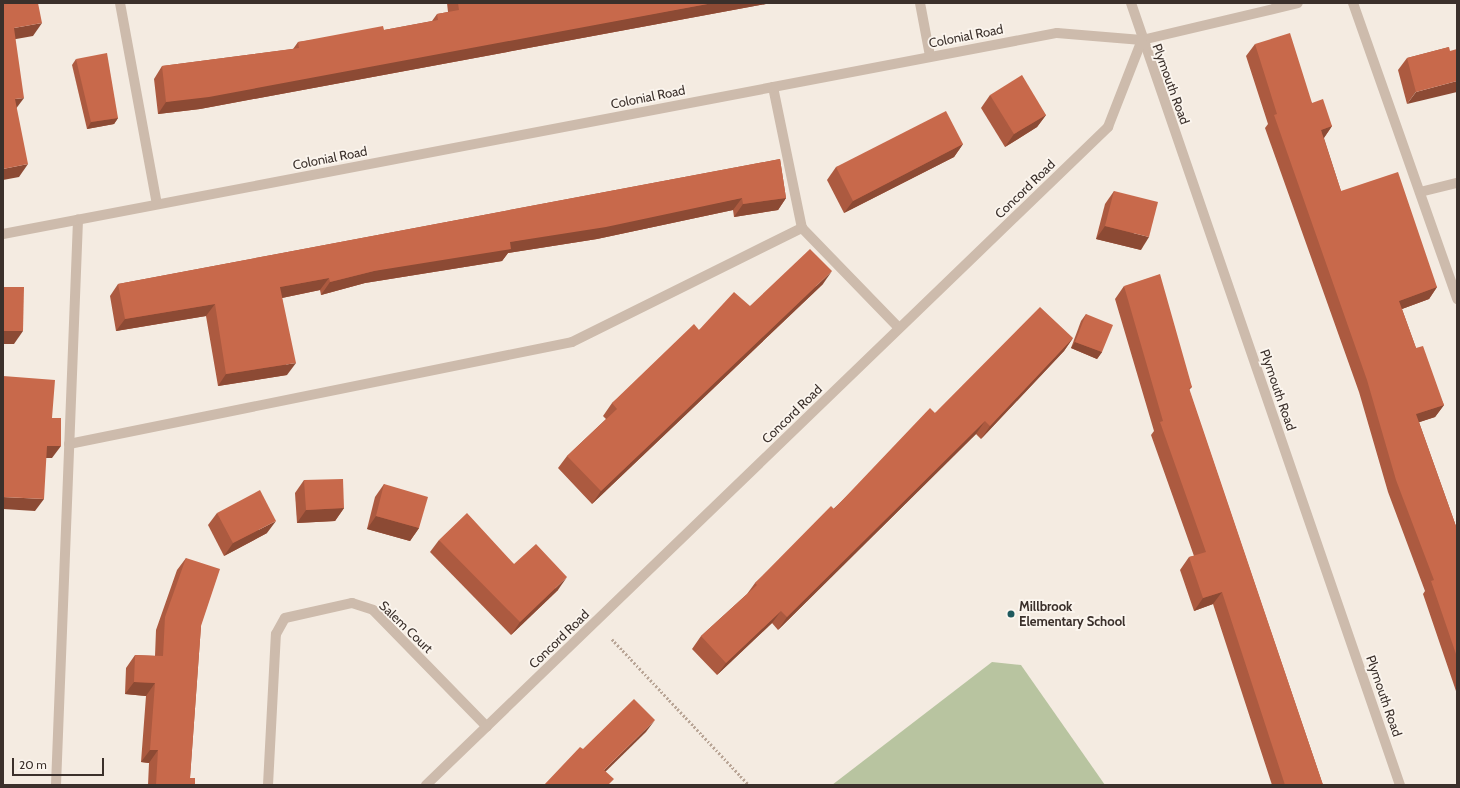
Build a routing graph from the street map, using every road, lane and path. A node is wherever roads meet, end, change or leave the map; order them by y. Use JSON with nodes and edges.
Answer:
{"nodes":[{"id":1,"x":120,"y":3,"type":"edge"},
{"id":2,"x":920,"y":3,"type":"edge"},
{"id":3,"x":1131,"y":3,"type":"edge"},
{"id":4,"x":1298,"y":3,"type":"edge"},
{"id":5,"x":1353,"y":3,"type":"edge"},
{"id":6,"x":1142,"y":40,"type":"junction"},
{"id":7,"x":930,"y":56,"type":"junction"},
{"id":8,"x":773,"y":87,"type":"junction"},
{"id":9,"x":1457,"y":183,"type":"edge"},
{"id":10,"x":1420,"y":192,"type":"junction"},
{"id":11,"x":157,"y":204,"type":"junction"},
{"id":12,"x":78,"y":219,"type":"junction"},
{"id":13,"x":802,"y":228,"type":"junction"},
{"id":14,"x":3,"y":234,"type":"edge"},
{"id":15,"x":1457,"y":299,"type":"edge"},
{"id":16,"x":899,"y":328,"type":"junction"},
{"id":17,"x":69,"y":444,"type":"junction"},
{"id":18,"x":612,"y":638,"type":"dead end"},
{"id":19,"x":487,"y":727,"type":"junction"},
{"id":20,"x":56,"y":785,"type":"edge"},
{"id":21,"x":268,"y":785,"type":"edge"},
{"id":22,"x":426,"y":785,"type":"edge"},
{"id":23,"x":749,"y":785,"type":"edge"},
{"id":24,"x":1400,"y":785,"type":"edge"}],
"edges":[{"from":1,"to":11,"type":"street"},
{"from":2,"to":7,"type":"street"},
{"from":3,"to":6,"type":"street","name":"Plymouth Road"},
{"from":4,"to":6,"type":"street","name":"Colonial Road"},
{"from":5,"to":10,"type":"street"},
{"from":6,"to":7,"type":"street","name":"Colonial Road"},
{"from":6,"to":16,"type":"street","name":"Concord Road"},
{"from":6,"to":24,"type":"street","name":"Plymouth Road"},
{"from":7,"to":8,"type":"street","name":"Colonial Road"},
{"from":8,"to":11,"type":"street","name":"Colonial Road"},
{"from":8,"to":13,"type":"street"},
{"from":9,"to":10,"type":"street"},
{"from":10,"to":15,"type":"street"},
{"from":11,"to":12,"type":"street","name":"Colonial Road"},
{"from":12,"to":14,"type":"street","name":"Colonial Road"},
{"from":12,"to":17,"type":"street"},
{"from":13,"to":16,"type":"street"},
{"from":13,"to":17,"type":"street"},
{"from":16,"to":19,"type":"street","name":"Concord Road"},
{"from":17,"to":20,"type":"street"},
{"from":18,"to":23,"type":"path"},
{"from":19,"to":21,"type":"street","name":"Salem Court"},
{"from":19,"to":22,"type":"street","name":"Concord Road"}]}
